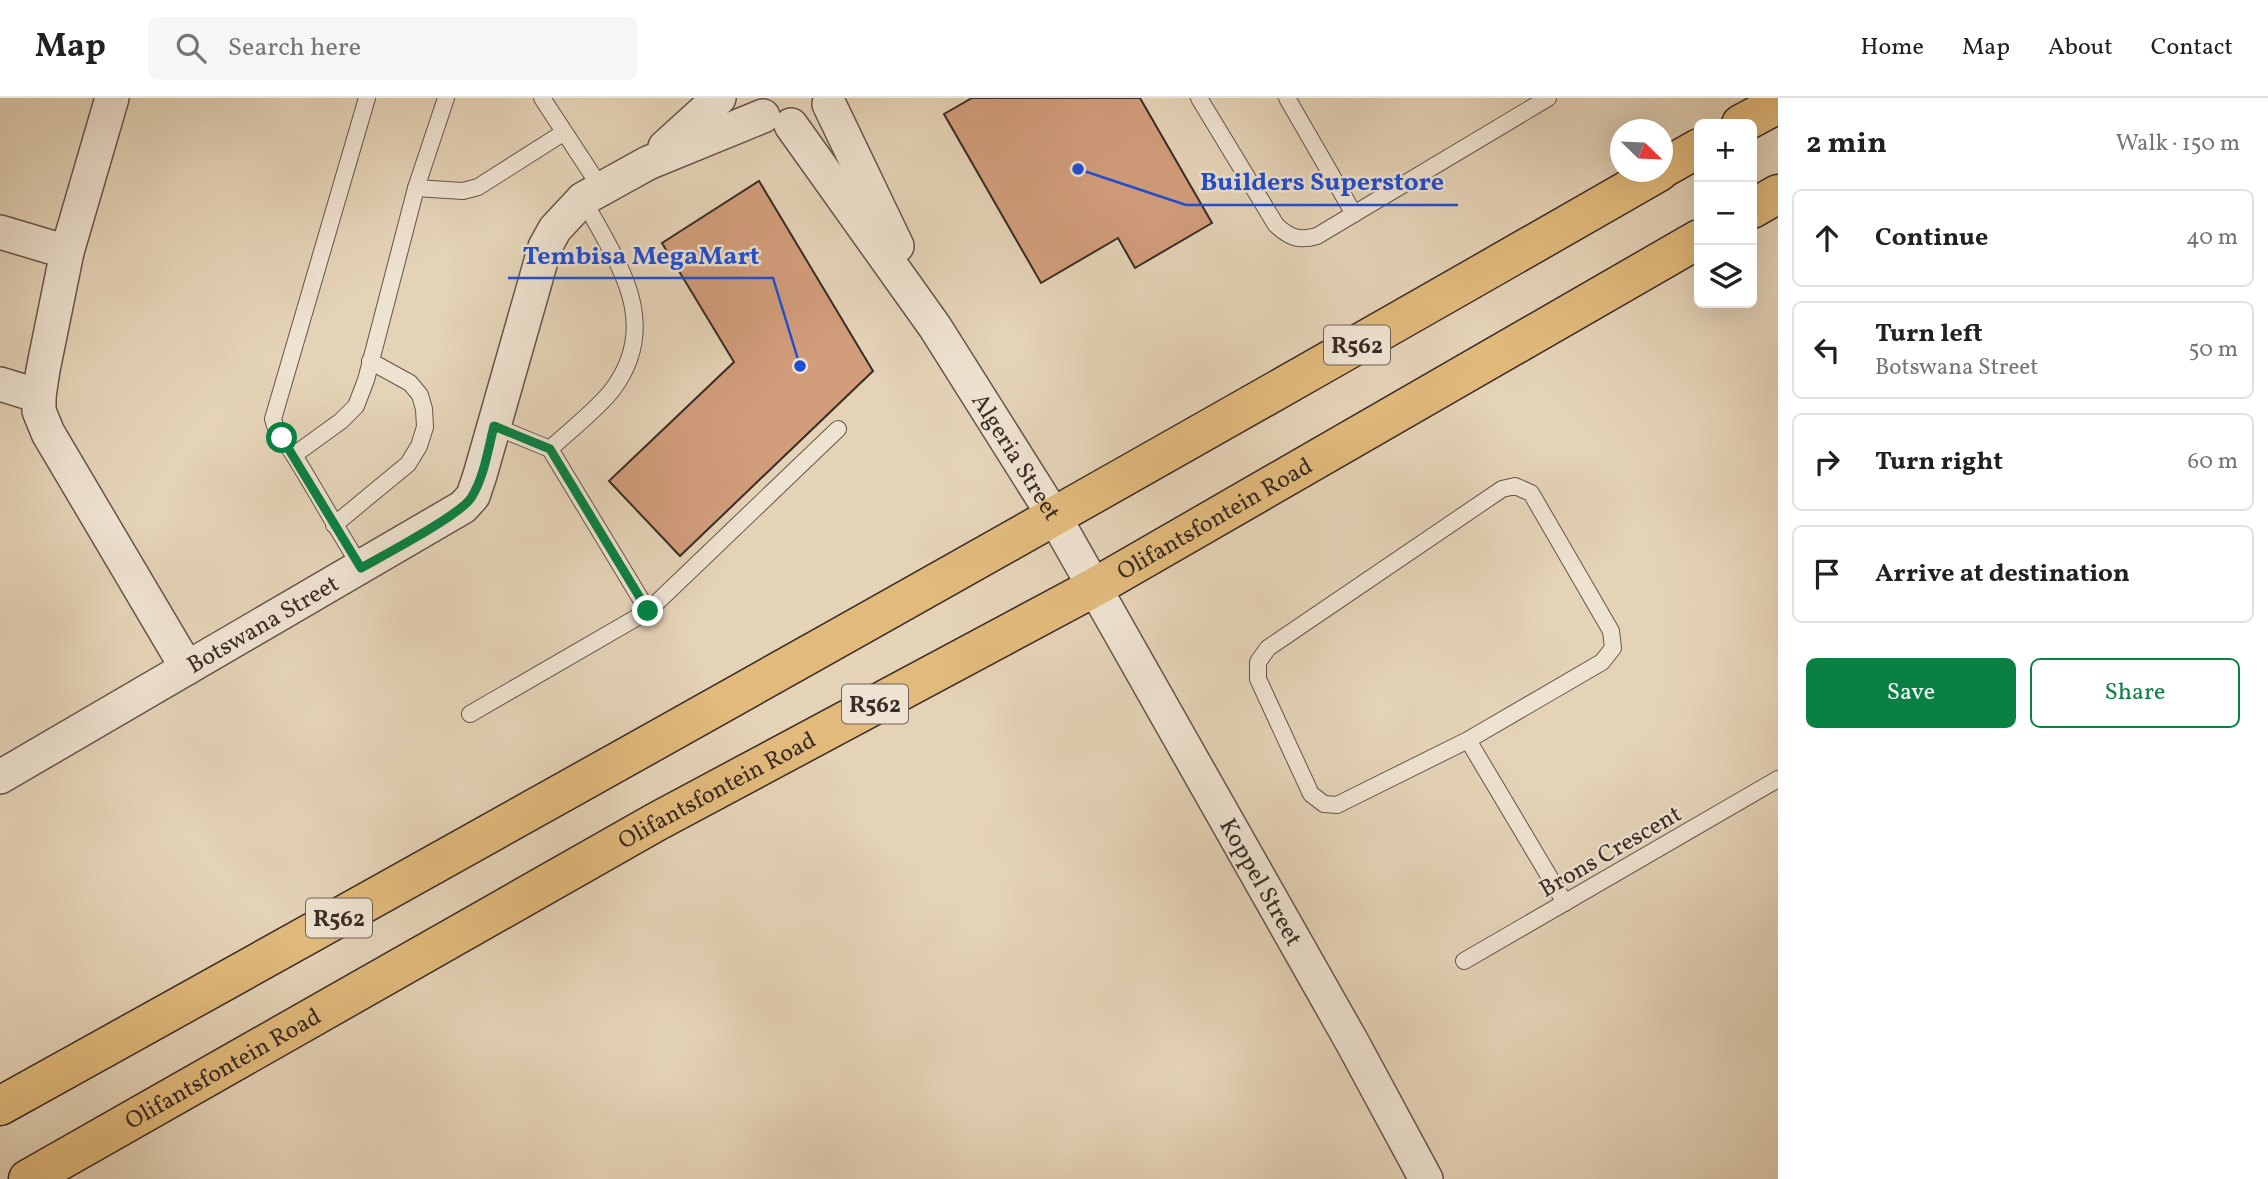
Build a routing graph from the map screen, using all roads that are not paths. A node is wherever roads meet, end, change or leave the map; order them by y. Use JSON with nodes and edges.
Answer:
{"nodes":[{"id":1,"x":110,"y":98,"type":"edge"},
{"id":2,"x":367,"y":98,"type":"edge"},
{"id":3,"x":446,"y":98,"type":"edge"},
{"id":4,"x":542,"y":98,"type":"edge"},
{"id":5,"x":719,"y":98,"type":"edge"},
{"id":6,"x":1199,"y":98,"type":"edge"},
{"id":7,"x":1287,"y":98,"type":"edge"},
{"id":8,"x":1548,"y":98,"type":"edge"},
{"id":9,"x":831,"y":101,"type":"edge"},
{"id":10,"x":1778,"y":104,"type":"edge"},
{"id":11,"x":768,"y":113,"type":"edge"},
{"id":12,"x":1750,"y":119,"type":"edge"},
{"id":13,"x":563,"y":133,"type":"junction"},
{"id":14,"x":1694,"y":151,"type":"edge"},
{"id":15,"x":648,"y":163,"type":"junction"},
{"id":16,"x":1673,"y":163,"type":"edge"},
{"id":17,"x":1640,"y":182,"type":"edge"},
{"id":18,"x":416,"y":188,"type":"junction"},
{"id":19,"x":592,"y":194,"type":"junction"},
{"id":20,"x":1778,"y":194,"type":"edge"},
{"id":21,"x":1757,"y":206,"type":"edge"},
{"id":22,"x":1354,"y":214,"type":"junction"},
{"id":23,"x":0,"y":232,"type":"edge"},
{"id":24,"x":1694,"y":242,"type":"edge"},
{"id":25,"x":67,"y":252,"type":"junction"},
{"id":26,"x":935,"y":327,"type":"junction"},
{"id":27,"x":370,"y":361,"type":"junction"},
{"id":28,"x":0,"y":384,"type":"edge"},
{"id":29,"x":39,"y":396,"type":"junction"},
{"id":30,"x":494,"y":426,"type":"junction"},
{"id":31,"x":838,"y":429,"type":"dead end"},
{"id":32,"x":550,"y":449,"type":"junction"},
{"id":33,"x":294,"y":455,"type":"junction"},
{"id":34,"x":1054,"y":516,"type":"junction"},
{"id":35,"x":334,"y":526,"type":"junction"},
{"id":36,"x":361,"y":568,"type":"junction"},
{"id":37,"x":1095,"y":587,"type":"junction"},
{"id":38,"x":648,"y":611,"type":"junction"},
{"id":39,"x":187,"y":668,"type":"junction"},
{"id":40,"x":470,"y":714,"type":"dead end"},
{"id":41,"x":1468,"y":740,"type":"junction"},
{"id":42,"x":0,"y":777,"type":"edge"},
{"id":43,"x":1778,"y":779,"type":"edge"},
{"id":44,"x":1565,"y":903,"type":"junction"},
{"id":45,"x":1464,"y":961,"type":"dead end"},
{"id":46,"x":0,"y":1106,"type":"edge"},
{"id":47,"x":28,"y":1179,"type":"edge"},
{"id":48,"x":1426,"y":1179,"type":"edge"}],
"edges":[{"from":1,"to":25,"type":"street"},
{"from":2,"to":33,"type":"lane"},
{"from":3,"to":18,"type":"lane"},
{"from":4,"to":13,"type":"lane"},
{"from":5,"to":15,"type":"street","name":"Botswana Street"},
{"from":6,"to":22,"type":"lane"},
{"from":7,"to":22,"type":"lane"},
{"from":8,"to":22,"type":"lane"},
{"from":9,"to":11,"type":"street","name":"Algeria Street"},
{"from":9,"to":26,"type":"street","name":"Algeria Street"},
{"from":10,"to":12,"type":"main road"},
{"from":11,"to":15,"type":"street","name":"Botswana Street"},
{"from":11,"to":26,"type":"street","name":"Algeria Street"},
{"from":13,"to":18,"type":"lane"},
{"from":13,"to":19,"type":"lane"},
{"from":14,"to":16,"type":"main road","number":"R562"},
{"from":15,"to":19,"type":"street","name":"Botswana Street"},
{"from":17,"to":34,"type":"main road","number":"R562"},
{"from":18,"to":27,"type":"lane"},
{"from":19,"to":30,"type":"street","name":"Botswana Street"},
{"from":19,"to":32,"type":"lane"},
{"from":20,"to":21,"type":"main road"},
{"from":23,"to":25,"type":"street"},
{"from":24,"to":37,"type":"main road","name":"Olifantsfontein Road","number":"R562"},
{"from":25,"to":29,"type":"street"},
{"from":26,"to":34,"type":"street","name":"Algeria Street"},
{"from":27,"to":33,"type":"lane"},
{"from":27,"to":35,"type":"lane"},
{"from":28,"to":29,"type":"street"},
{"from":29,"to":39,"type":"street"},
{"from":30,"to":32,"type":"lane"},
{"from":30,"to":36,"type":"street","name":"Botswana Street"},
{"from":31,"to":38,"type":"lane"},
{"from":32,"to":38,"type":"lane"},
{"from":33,"to":35,"type":"lane"},
{"from":34,"to":37,"type":"street","name":"Algeria Street"},
{"from":34,"to":46,"type":"main road","number":"R562"},
{"from":35,"to":36,"type":"lane"},
{"from":36,"to":39,"type":"street","name":"Botswana Street"},
{"from":37,"to":47,"type":"main road","name":"Olifantsfontein Road","number":"R562"},
{"from":37,"to":48,"type":"street","name":"Koppel Street"},
{"from":38,"to":40,"type":"lane"},
{"from":39,"to":42,"type":"street","name":"Botswana Street"},
{"from":41,"to":41,"type":"lane"},
{"from":41,"to":44,"type":"lane"},
{"from":43,"to":44,"type":"lane","name":"Brons Crescent"},
{"from":44,"to":45,"type":"lane","name":"Brons Crescent"}]}
